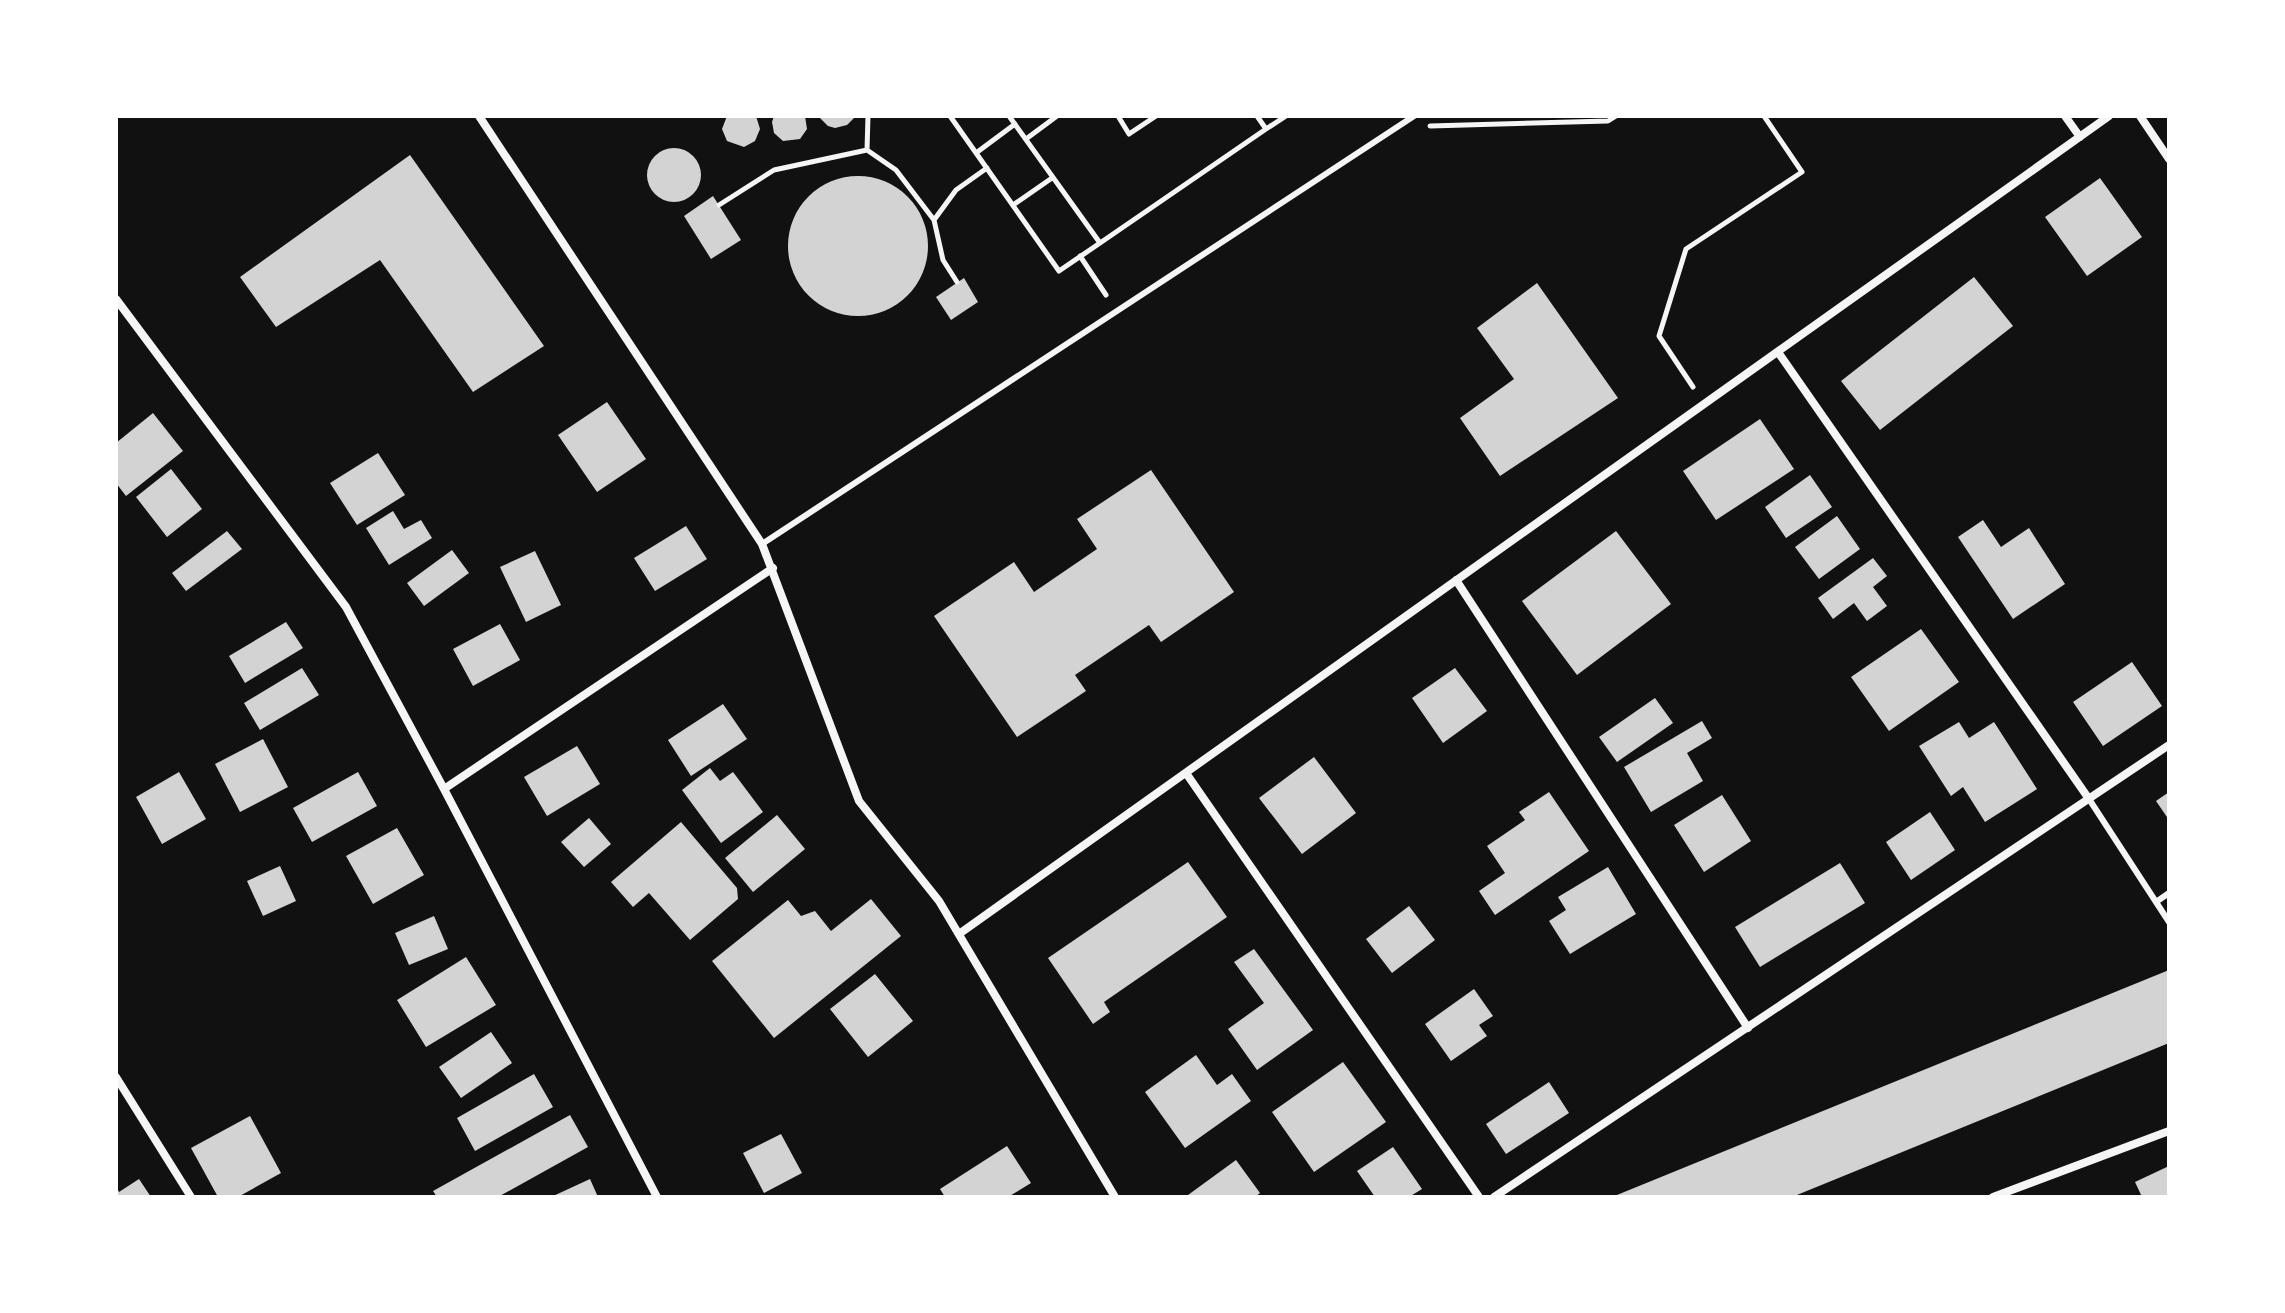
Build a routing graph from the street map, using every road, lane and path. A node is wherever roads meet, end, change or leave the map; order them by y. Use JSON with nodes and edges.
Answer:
{"nodes":[{"id":1,"x":479,"y":116,"type":"edge"},
{"id":2,"x":868,"y":116,"type":"edge"},
{"id":3,"x":950,"y":116,"type":"edge"},
{"id":4,"x":1009,"y":116,"type":"edge"},
{"id":5,"x":1057,"y":116,"type":"edge"},
{"id":6,"x":1118,"y":116,"type":"edge"},
{"id":7,"x":1156,"y":116,"type":"edge"},
{"id":8,"x":1257,"y":116,"type":"edge"},
{"id":9,"x":1286,"y":116,"type":"edge"},
{"id":10,"x":1414,"y":116,"type":"edge"},
{"id":11,"x":1616,"y":116,"type":"edge"},
{"id":12,"x":1764,"y":116,"type":"edge"},
{"id":13,"x":2065,"y":116,"type":"edge"},
{"id":14,"x":2109,"y":116,"type":"edge"},
{"id":15,"x":2140,"y":116,"type":"edge"},
{"id":16,"x":1015,"y":124,"type":"junction"},
{"id":17,"x":1398,"y":127,"type":"junction"},
{"id":18,"x":1266,"y":129,"type":"junction"},
{"id":19,"x":2080,"y":137,"type":"junction"},
{"id":20,"x":1026,"y":139,"type":"junction"},
{"id":21,"x":867,"y":150,"type":"junction"},
{"id":22,"x":976,"y":153,"type":"junction"},
{"id":23,"x":2169,"y":159,"type":"edge"},
{"id":24,"x":987,"y":168,"type":"junction"},
{"id":25,"x":1052,"y":178,"type":"junction"},
{"id":26,"x":719,"y":205,"type":"dead end"},
{"id":27,"x":1013,"y":205,"type":"junction"},
{"id":28,"x":934,"y":220,"type":"junction"},
{"id":29,"x":1100,"y":243,"type":"junction"},
{"id":30,"x":1080,"y":256,"type":"junction"},
{"id":31,"x":957,"y":282,"type":"dead end"},
{"id":32,"x":116,"y":299,"type":"edge"},
{"id":33,"x":1117,"y":312,"type":"junction"},
{"id":34,"x":1778,"y":352,"type":"junction"},
{"id":35,"x":1704,"y":404,"type":"junction"},
{"id":36,"x":762,"y":544,"type":"junction"},
{"id":37,"x":773,"y":568,"type":"junction"},
{"id":38,"x":1456,"y":580,"type":"junction"},
{"id":39,"x":2169,"y":745,"type":"edge"},
{"id":40,"x":1186,"y":773,"type":"junction"},
{"id":41,"x":444,"y":789,"type":"junction"},
{"id":42,"x":2089,"y":799,"type":"junction"},
{"id":43,"x":2169,"y":893,"type":"edge"},
{"id":44,"x":2156,"y":902,"type":"junction"},
{"id":45,"x":2169,"y":922,"type":"edge"},
{"id":46,"x":959,"y":934,"type":"junction"},
{"id":47,"x":1748,"y":1028,"type":"junction"},
{"id":48,"x":116,"y":1077,"type":"edge"},
{"id":49,"x":2169,"y":1131,"type":"edge"},
{"id":50,"x":191,"y":1197,"type":"edge"},
{"id":51,"x":657,"y":1197,"type":"edge"},
{"id":52,"x":1115,"y":1197,"type":"edge"},
{"id":53,"x":1479,"y":1197,"type":"edge"},
{"id":54,"x":1494,"y":1197,"type":"edge"},
{"id":55,"x":1993,"y":1197,"type":"edge"}],
"edges":[{"from":1,"to":36,"type":"street"},
{"from":2,"to":21,"type":"path"},
{"from":3,"to":22,"type":"path"},
{"from":4,"to":16,"type":"path"},
{"from":5,"to":20,"type":"path"},
{"from":6,"to":7,"type":"path"},
{"from":8,"to":18,"type":"path"},
{"from":9,"to":18,"type":"path"},
{"from":10,"to":17,"type":"lane"},
{"from":11,"to":17,"type":"path"},
{"from":12,"to":35,"type":"path"},
{"from":13,"to":19,"type":"street"},
{"from":14,"to":19,"type":"street"},
{"from":15,"to":23,"type":"street"},
{"from":16,"to":20,"type":"path"},
{"from":16,"to":22,"type":"path"},
{"from":17,"to":33,"type":"lane"},
{"from":18,"to":29,"type":"path"},
{"from":19,"to":34,"type":"street"},
{"from":20,"to":25,"type":"path"},
{"from":21,"to":26,"type":"path"},
{"from":21,"to":28,"type":"path"},
{"from":22,"to":24,"type":"path"},
{"from":24,"to":27,"type":"path"},
{"from":24,"to":28,"type":"path"},
{"from":25,"to":27,"type":"path"},
{"from":25,"to":29,"type":"path"},
{"from":27,"to":30,"type":"path"},
{"from":28,"to":31,"type":"path"},
{"from":29,"to":30,"type":"path"},
{"from":30,"to":33,"type":"path"},
{"from":32,"to":41,"type":"street"},
{"from":33,"to":36,"type":"lane"},
{"from":34,"to":35,"type":"street"},
{"from":34,"to":42,"type":"street"},
{"from":35,"to":38,"type":"street"},
{"from":36,"to":37,"type":"street"},
{"from":37,"to":41,"type":"street"},
{"from":37,"to":46,"type":"street"},
{"from":38,"to":40,"type":"street"},
{"from":38,"to":47,"type":"street"},
{"from":39,"to":42,"type":"street"},
{"from":40,"to":46,"type":"street"},
{"from":40,"to":53,"type":"street"},
{"from":41,"to":51,"type":"street"},
{"from":42,"to":44,"type":"lane"},
{"from":42,"to":47,"type":"street"},
{"from":43,"to":44,"type":"lane"},
{"from":44,"to":45,"type":"lane"},
{"from":46,"to":52,"type":"street"},
{"from":47,"to":54,"type":"street"},
{"from":48,"to":50,"type":"street"},
{"from":49,"to":55,"type":"street"}]}
